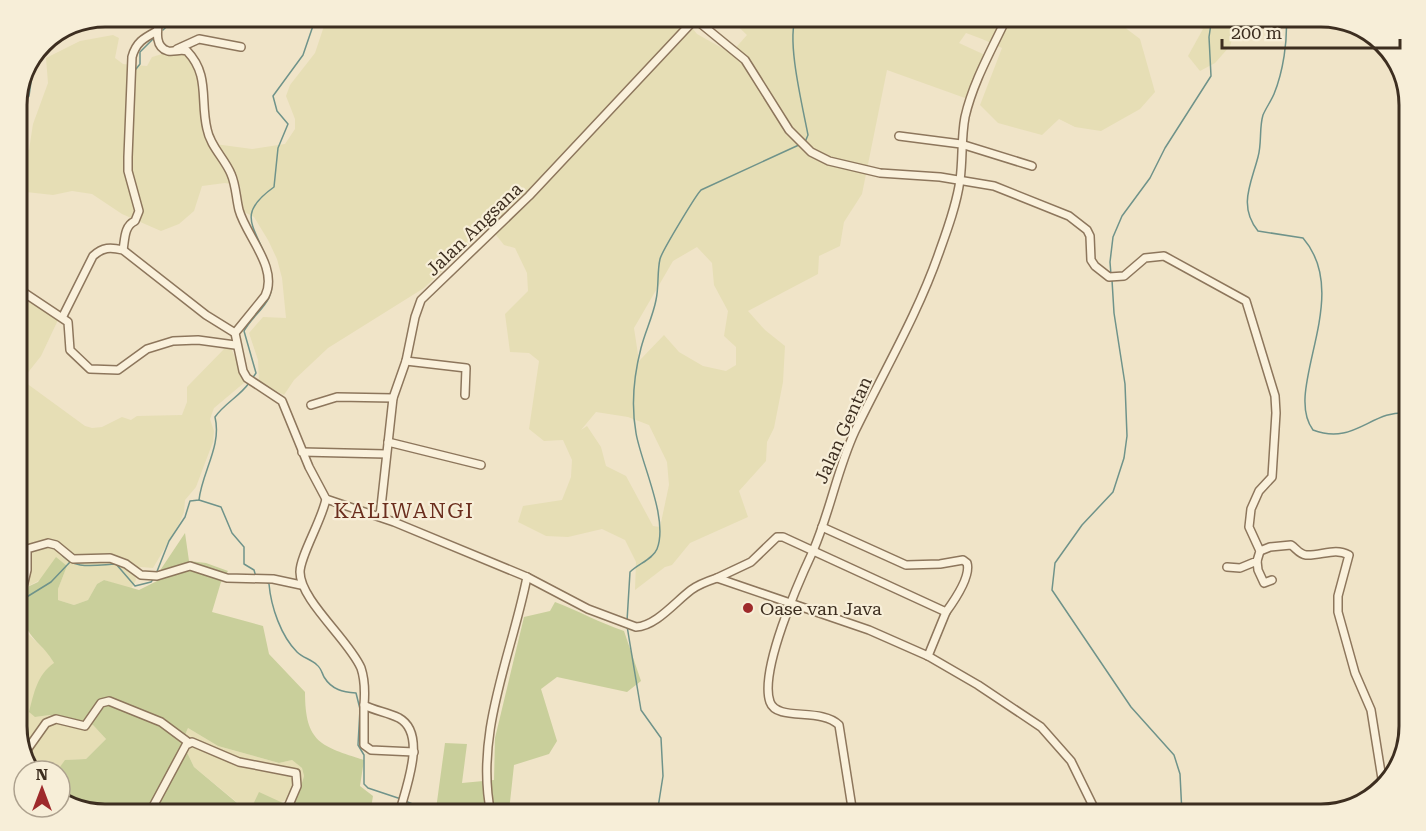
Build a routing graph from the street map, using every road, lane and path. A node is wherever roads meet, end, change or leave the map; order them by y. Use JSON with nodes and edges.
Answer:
{"nodes":[{"id":1,"x":158,"y":27,"type":"edge"},
{"id":2,"x":688,"y":27,"type":"edge"},
{"id":3,"x":706,"y":27,"type":"edge"},
{"id":4,"x":1002,"y":27,"type":"edge"},
{"id":5,"x":157,"y":31,"type":"junction"},
{"id":6,"x":241,"y":46,"type":"dead end"},
{"id":7,"x":175,"y":51,"type":"junction"},
{"id":8,"x":899,"y":136,"type":"dead end"},
{"id":9,"x":961,"y":144,"type":"junction"},
{"id":10,"x":1032,"y":166,"type":"dead end"},
{"id":11,"x":960,"y":180,"type":"junction"},
{"id":12,"x":123,"y":250,"type":"junction"},
{"id":13,"x":27,"y":294,"type":"edge"},
{"id":14,"x":63,"y":316,"type":"junction"},
{"id":15,"x":235,"y":333,"type":"junction"},
{"id":16,"x":235,"y":345,"type":"junction"},
{"id":17,"x":406,"y":361,"type":"junction"},
{"id":18,"x":465,"y":395,"type":"dead end"},
{"id":19,"x":393,"y":398,"type":"junction"},
{"id":20,"x":311,"y":405,"type":"dead end"},
{"id":21,"x":388,"y":442,"type":"junction"},
{"id":22,"x":302,"y":452,"type":"junction"},
{"id":23,"x":386,"y":454,"type":"junction"},
{"id":24,"x":481,"y":465,"type":"dead end"},
{"id":25,"x":326,"y":499,"type":"junction"},
{"id":26,"x":380,"y":516,"type":"junction"},
{"id":27,"x":822,"y":527,"type":"junction"},
{"id":28,"x":813,"y":549,"type":"junction"},
{"id":29,"x":1260,"y":551,"type":"junction"},
{"id":30,"x":1257,"y":561,"type":"junction"},
{"id":31,"x":1227,"y":567,"type":"dead end"},
{"id":32,"x":27,"y":570,"type":"edge"},
{"id":33,"x":527,"y":577,"type":"junction"},
{"id":34,"x":717,"y":578,"type":"junction"},
{"id":35,"x":1272,"y":580,"type":"dead end"},
{"id":36,"x":301,"y":585,"type":"junction"},
{"id":37,"x":790,"y":603,"type":"junction"},
{"id":38,"x":946,"y":612,"type":"junction"},
{"id":39,"x":928,"y":656,"type":"junction"},
{"id":40,"x":364,"y":705,"type":"junction"},
{"id":41,"x":189,"y":742,"type":"junction"},
{"id":42,"x":30,"y":746,"type":"edge"},
{"id":43,"x":414,"y":752,"type":"junction"},
{"id":44,"x":1381,"y":776,"type":"edge"},
{"id":45,"x":155,"y":804,"type":"edge"},
{"id":46,"x":289,"y":804,"type":"edge"},
{"id":47,"x":402,"y":804,"type":"edge"},
{"id":48,"x":490,"y":804,"type":"edge"},
{"id":49,"x":851,"y":804,"type":"edge"},
{"id":50,"x":1092,"y":804,"type":"edge"}],
"edges":[{"from":1,"to":5,"type":"street"},
{"from":2,"to":17,"type":"street","name":"Jalan Angsana"},
{"from":3,"to":11,"type":"street"},
{"from":4,"to":9,"type":"street","name":"Jalan Gentan"},
{"from":5,"to":7,"type":"street"},
{"from":5,"to":12,"type":"street"},
{"from":6,"to":7,"type":"street"},
{"from":7,"to":15,"type":"street"},
{"from":8,"to":9,"type":"street"},
{"from":9,"to":10,"type":"street"},
{"from":9,"to":11,"type":"street","name":"Jalan Gentan"},
{"from":11,"to":27,"type":"street","name":"Jalan Gentan"},
{"from":11,"to":29,"type":"street"},
{"from":12,"to":14,"type":"street"},
{"from":12,"to":15,"type":"street"},
{"from":13,"to":14,"type":"street"},
{"from":14,"to":16,"type":"street"},
{"from":15,"to":16,"type":"street"},
{"from":16,"to":22,"type":"street"},
{"from":17,"to":18,"type":"street"},
{"from":17,"to":19,"type":"street","name":"Jalan Angsana"},
{"from":19,"to":20,"type":"street"},
{"from":19,"to":21,"type":"street","name":"Jalan Angsana"},
{"from":21,"to":23,"type":"street","name":"Jalan Angsana"},
{"from":21,"to":24,"type":"street"},
{"from":22,"to":23,"type":"street"},
{"from":22,"to":25,"type":"street"},
{"from":23,"to":26,"type":"street","name":"Jalan Angsana"},
{"from":25,"to":26,"type":"street"},
{"from":25,"to":36,"type":"street"},
{"from":26,"to":33,"type":"street"},
{"from":27,"to":28,"type":"street","name":"Jalan Gentan"},
{"from":27,"to":38,"type":"street"},
{"from":28,"to":34,"type":"street"},
{"from":28,"to":37,"type":"street","name":"Jalan Gentan"},
{"from":28,"to":38,"type":"street"},
{"from":29,"to":30,"type":"street"},
{"from":29,"to":44,"type":"street"},
{"from":30,"to":31,"type":"street"},
{"from":30,"to":35,"type":"street"},
{"from":32,"to":36,"type":"street"},
{"from":33,"to":34,"type":"street"},
{"from":33,"to":48,"type":"street"},
{"from":34,"to":37,"type":"street"},
{"from":36,"to":40,"type":"street"},
{"from":37,"to":39,"type":"street"},
{"from":37,"to":49,"type":"street","name":"Jalan Gentan"},
{"from":38,"to":39,"type":"street"},
{"from":39,"to":50,"type":"street"},
{"from":40,"to":43,"type":"street"},
{"from":40,"to":43,"type":"street"},
{"from":41,"to":42,"type":"street"},
{"from":41,"to":45,"type":"street"},
{"from":41,"to":46,"type":"street"},
{"from":43,"to":47,"type":"street"}]}
